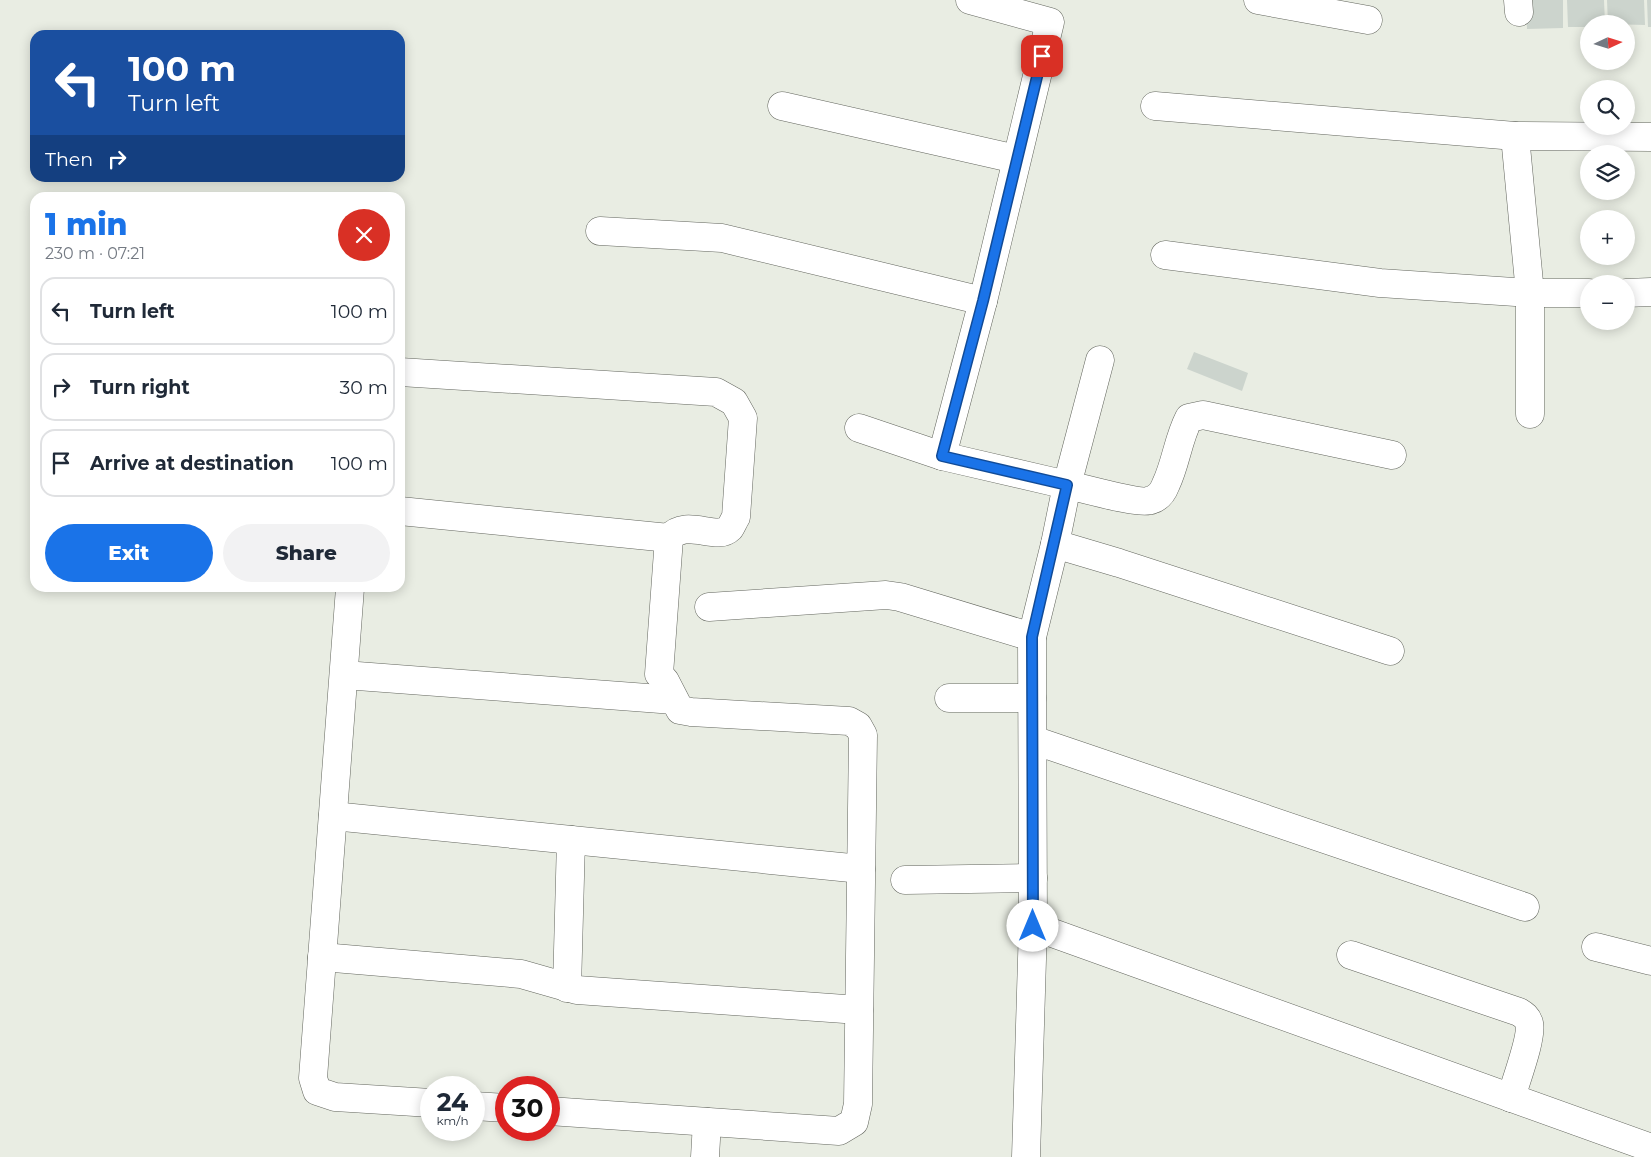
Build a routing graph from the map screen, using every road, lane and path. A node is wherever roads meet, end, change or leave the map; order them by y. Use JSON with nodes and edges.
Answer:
{"nodes":[{"id":1,"x":970,"y":0,"type":"edge"},
{"id":2,"x":1258,"y":0,"type":"edge"},
{"id":3,"x":1054,"y":11,"type":"edge"},
{"id":4,"x":1368,"y":20,"type":"dead end"},
{"id":5,"x":782,"y":106,"type":"dead end"},
{"id":6,"x":1155,"y":106,"type":"dead end"},
{"id":7,"x":1515,"y":136,"type":"junction"},
{"id":8,"x":1651,"y":137,"type":"edge"},
{"id":9,"x":1016,"y":159,"type":"junction"},
{"id":10,"x":600,"y":231,"type":"dead end"},
{"id":11,"x":1165,"y":255,"type":"dead end"},
{"id":12,"x":1651,"y":292,"type":"edge"},
{"id":13,"x":1530,"y":293,"type":"junction"},
{"id":14,"x":1580,"y":293,"type":"edge"},
{"id":15,"x":1635,"y":293,"type":"edge"},
{"id":16,"x":983,"y":301,"type":"junction"},
{"id":17,"x":1100,"y":360,"type":"dead end"},
{"id":18,"x":405,"y":372,"type":"edge"},
{"id":19,"x":1530,"y":414,"type":"dead end"},
{"id":20,"x":859,"y":428,"type":"dead end"},
{"id":21,"x":1392,"y":455,"type":"dead end"},
{"id":22,"x":942,"y":456,"type":"junction"},
{"id":23,"x":1067,"y":485,"type":"junction"},
{"id":24,"x":405,"y":512,"type":"edge"},
{"id":25,"x":670,"y":538,"type":"junction"},
{"id":26,"x":1055,"y":544,"type":"junction"},
{"id":27,"x":350,"y":592,"type":"edge"},
{"id":28,"x":709,"y":607,"type":"dead end"},
{"id":29,"x":1032,"y":637,"type":"junction"},
{"id":30,"x":1390,"y":651,"type":"dead end"},
{"id":31,"x":344,"y":675,"type":"junction"},
{"id":32,"x":949,"y":698,"type":"dead end"},
{"id":33,"x":1032,"y":698,"type":"junction"},
{"id":34,"x":674,"y":700,"type":"junction"},
{"id":35,"x":1032,"y":740,"type":"junction"},
{"id":36,"x":333,"y":816,"type":"junction"},
{"id":37,"x":571,"y":840,"type":"junction"},
{"id":38,"x":861,"y":869,"type":"junction"},
{"id":39,"x":1033,"y":878,"type":"junction"},
{"id":40,"x":905,"y":880,"type":"dead end"},
{"id":41,"x":1525,"y":907,"type":"dead end"},
{"id":42,"x":1033,"y":926,"type":"junction"},
{"id":43,"x":1596,"y":947,"type":"dead end"},
{"id":44,"x":1351,"y":955,"type":"dead end"},
{"id":45,"x":322,"y":957,"type":"junction"},
{"id":46,"x":1651,"y":961,"type":"edge"},
{"id":47,"x":567,"y":988,"type":"junction"},
{"id":48,"x":859,"y":1010,"type":"junction"},
{"id":49,"x":1511,"y":1098,"type":"junction"},
{"id":50,"x":420,"y":1102,"type":"edge"},
{"id":51,"x":560,"y":1112,"type":"edge"},
{"id":52,"x":707,"y":1122,"type":"junction"},
{"id":53,"x":1651,"y":1148,"type":"edge"},
{"id":54,"x":705,"y":1157,"type":"edge"},
{"id":55,"x":1026,"y":1157,"type":"edge"}],
"edges":[{"from":1,"to":3,"type":"street"},
{"from":2,"to":4,"type":"street"},
{"from":3,"to":9,"type":"street"},
{"from":5,"to":9,"type":"street"},
{"from":6,"to":7,"type":"street"},
{"from":7,"to":8,"type":"street"},
{"from":7,"to":13,"type":"street"},
{"from":9,"to":16,"type":"street"},
{"from":10,"to":16,"type":"street"},
{"from":11,"to":13,"type":"street"},
{"from":12,"to":15,"type":"street"},
{"from":13,"to":14,"type":"street"},
{"from":13,"to":19,"type":"street"},
{"from":16,"to":22,"type":"street"},
{"from":17,"to":23,"type":"street"},
{"from":18,"to":25,"type":"street"},
{"from":20,"to":22,"type":"street"},
{"from":21,"to":23,"type":"street"},
{"from":22,"to":23,"type":"street"},
{"from":23,"to":26,"type":"street"},
{"from":24,"to":25,"type":"street"},
{"from":25,"to":34,"type":"street"},
{"from":26,"to":29,"type":"street"},
{"from":26,"to":30,"type":"street"},
{"from":27,"to":31,"type":"street"},
{"from":28,"to":29,"type":"street"},
{"from":29,"to":33,"type":"street"},
{"from":31,"to":34,"type":"street"},
{"from":31,"to":36,"type":"street"},
{"from":32,"to":33,"type":"street"},
{"from":33,"to":35,"type":"street"},
{"from":34,"to":38,"type":"street"},
{"from":35,"to":39,"type":"street"},
{"from":35,"to":41,"type":"street"},
{"from":36,"to":37,"type":"street"},
{"from":36,"to":45,"type":"street"},
{"from":37,"to":38,"type":"street"},
{"from":37,"to":47,"type":"street"},
{"from":38,"to":48,"type":"street"},
{"from":39,"to":40,"type":"street"},
{"from":39,"to":42,"type":"street"},
{"from":42,"to":49,"type":"street"},
{"from":42,"to":55,"type":"street"},
{"from":43,"to":46,"type":"street"},
{"from":44,"to":49,"type":"street"},
{"from":45,"to":47,"type":"street"},
{"from":45,"to":50,"type":"street"},
{"from":47,"to":48,"type":"street"},
{"from":48,"to":52,"type":"street"},
{"from":49,"to":53,"type":"street"},
{"from":51,"to":52,"type":"street"},
{"from":52,"to":54,"type":"street"}]}
